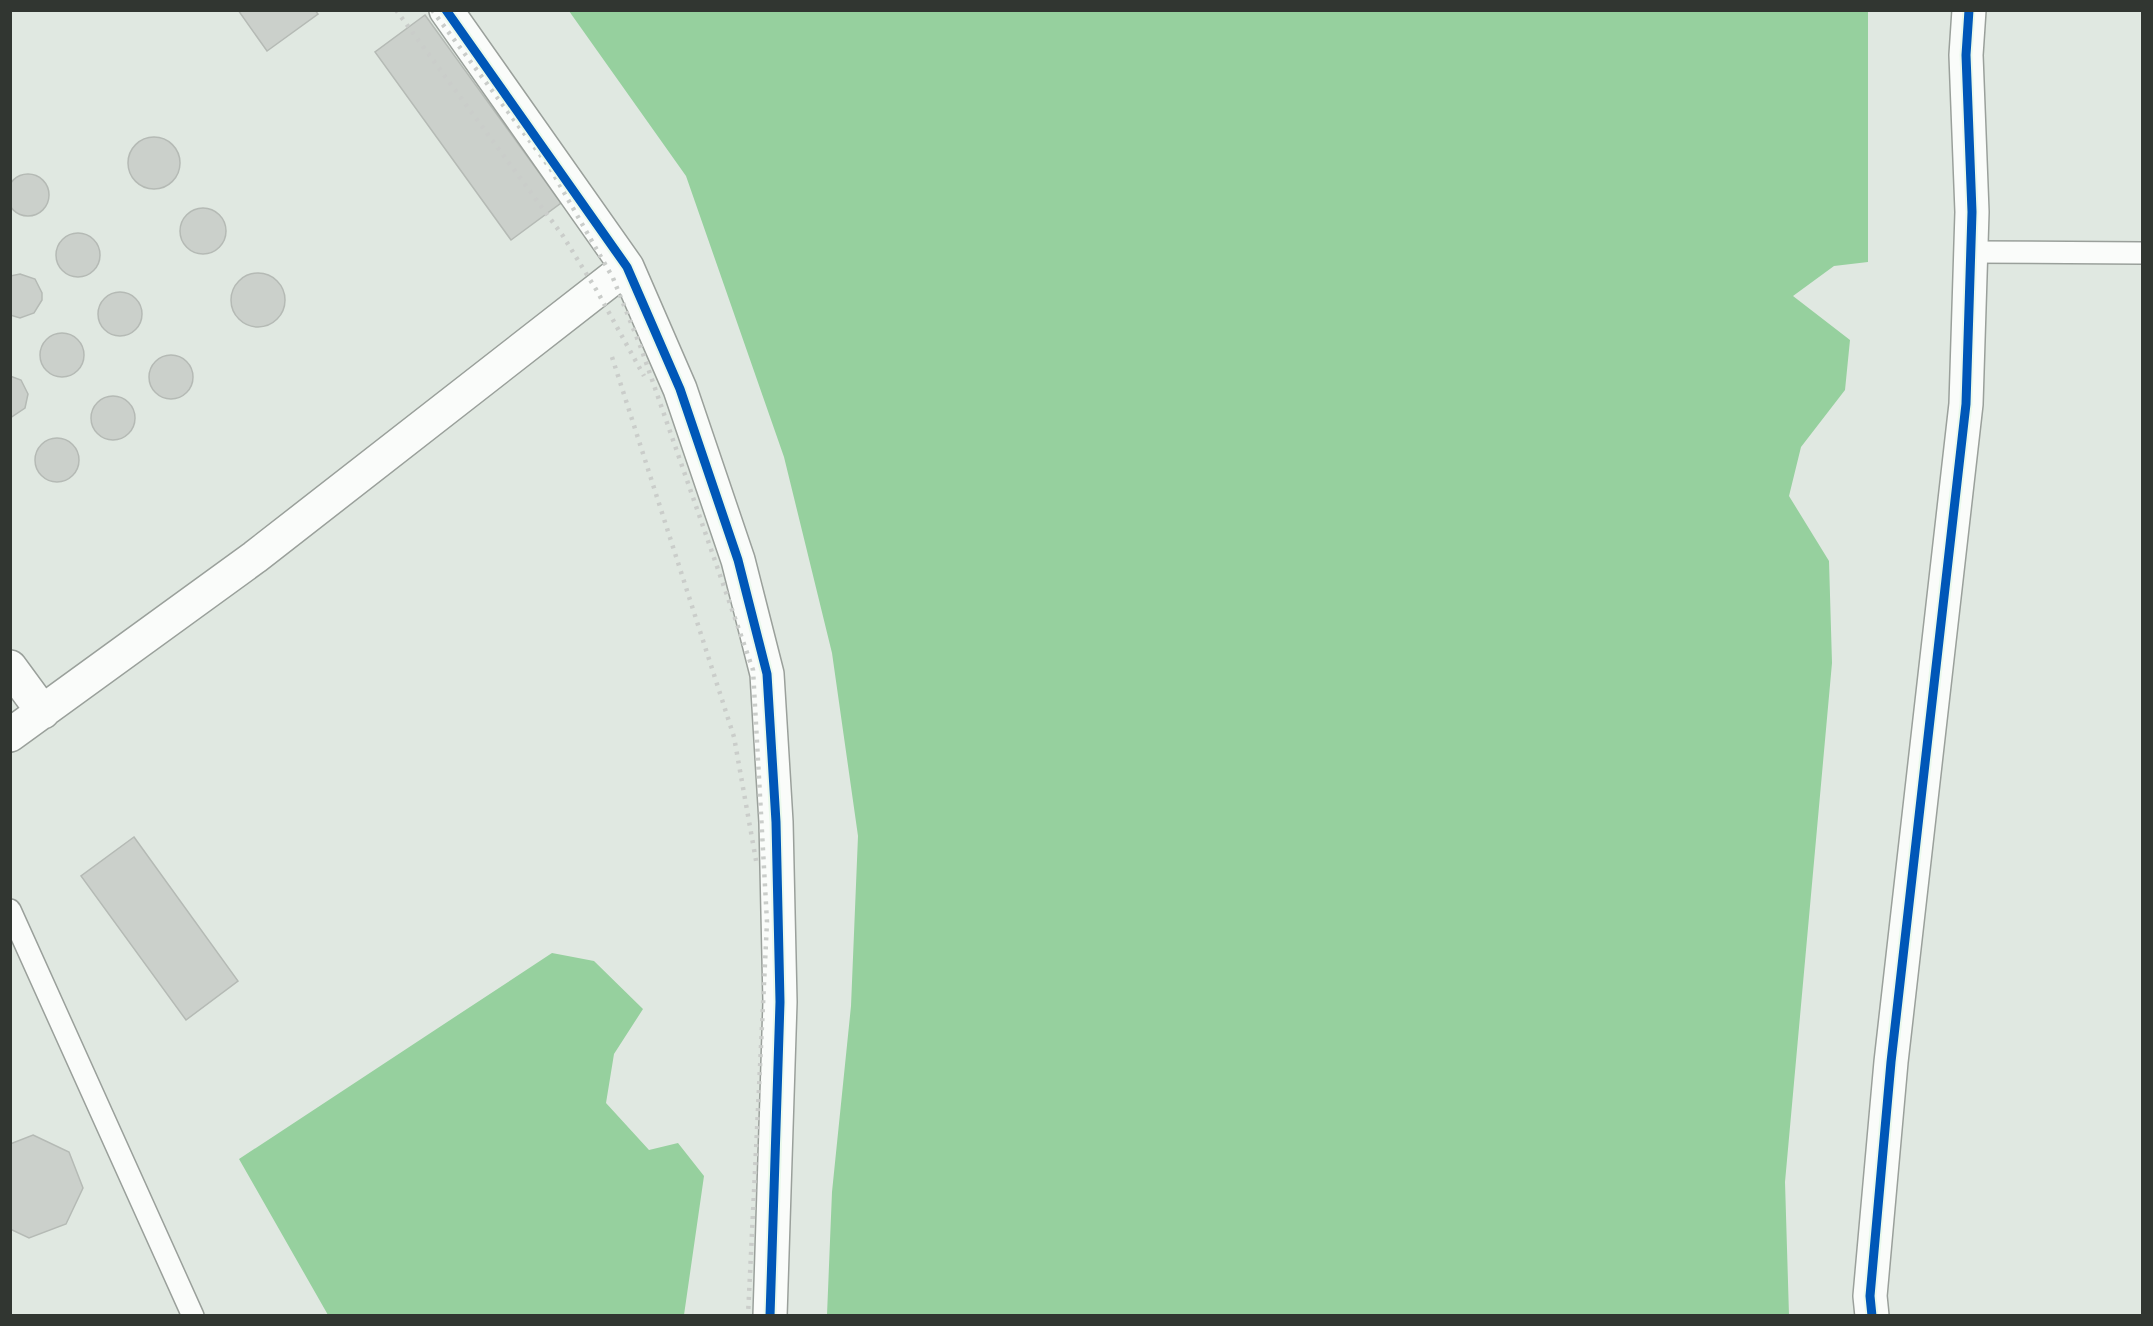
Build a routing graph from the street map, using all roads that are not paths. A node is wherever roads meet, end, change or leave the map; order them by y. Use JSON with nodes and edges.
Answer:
{"nodes":[{"id":1,"x":446,"y":10,"type":"edge"},
{"id":2,"x":1969,"y":10,"type":"edge"},
{"id":3,"x":1971,"y":252,"type":"junction"},
{"id":4,"x":2142,"y":253,"type":"edge"},
{"id":5,"x":627,"y":267,"type":"junction"},
{"id":6,"x":10,"y":667,"type":"edge"},
{"id":7,"x":43,"y":712,"type":"junction"},
{"id":8,"x":10,"y":735,"type":"edge"},
{"id":9,"x":10,"y":910,"type":"edge"},
{"id":10,"x":193,"y":1316,"type":"edge"},
{"id":11,"x":770,"y":1316,"type":"edge"},
{"id":12,"x":1872,"y":1316,"type":"edge"}],
"edges":[{"from":1,"to":5,"type":"street"},
{"from":2,"to":3,"type":"street"},
{"from":3,"to":4,"type":"lane"},
{"from":3,"to":12,"type":"street"},
{"from":5,"to":7,"type":"street"},
{"from":5,"to":11,"type":"street"},
{"from":6,"to":7,"type":"street"},
{"from":7,"to":8,"type":"street"},
{"from":9,"to":10,"type":"lane"}]}
